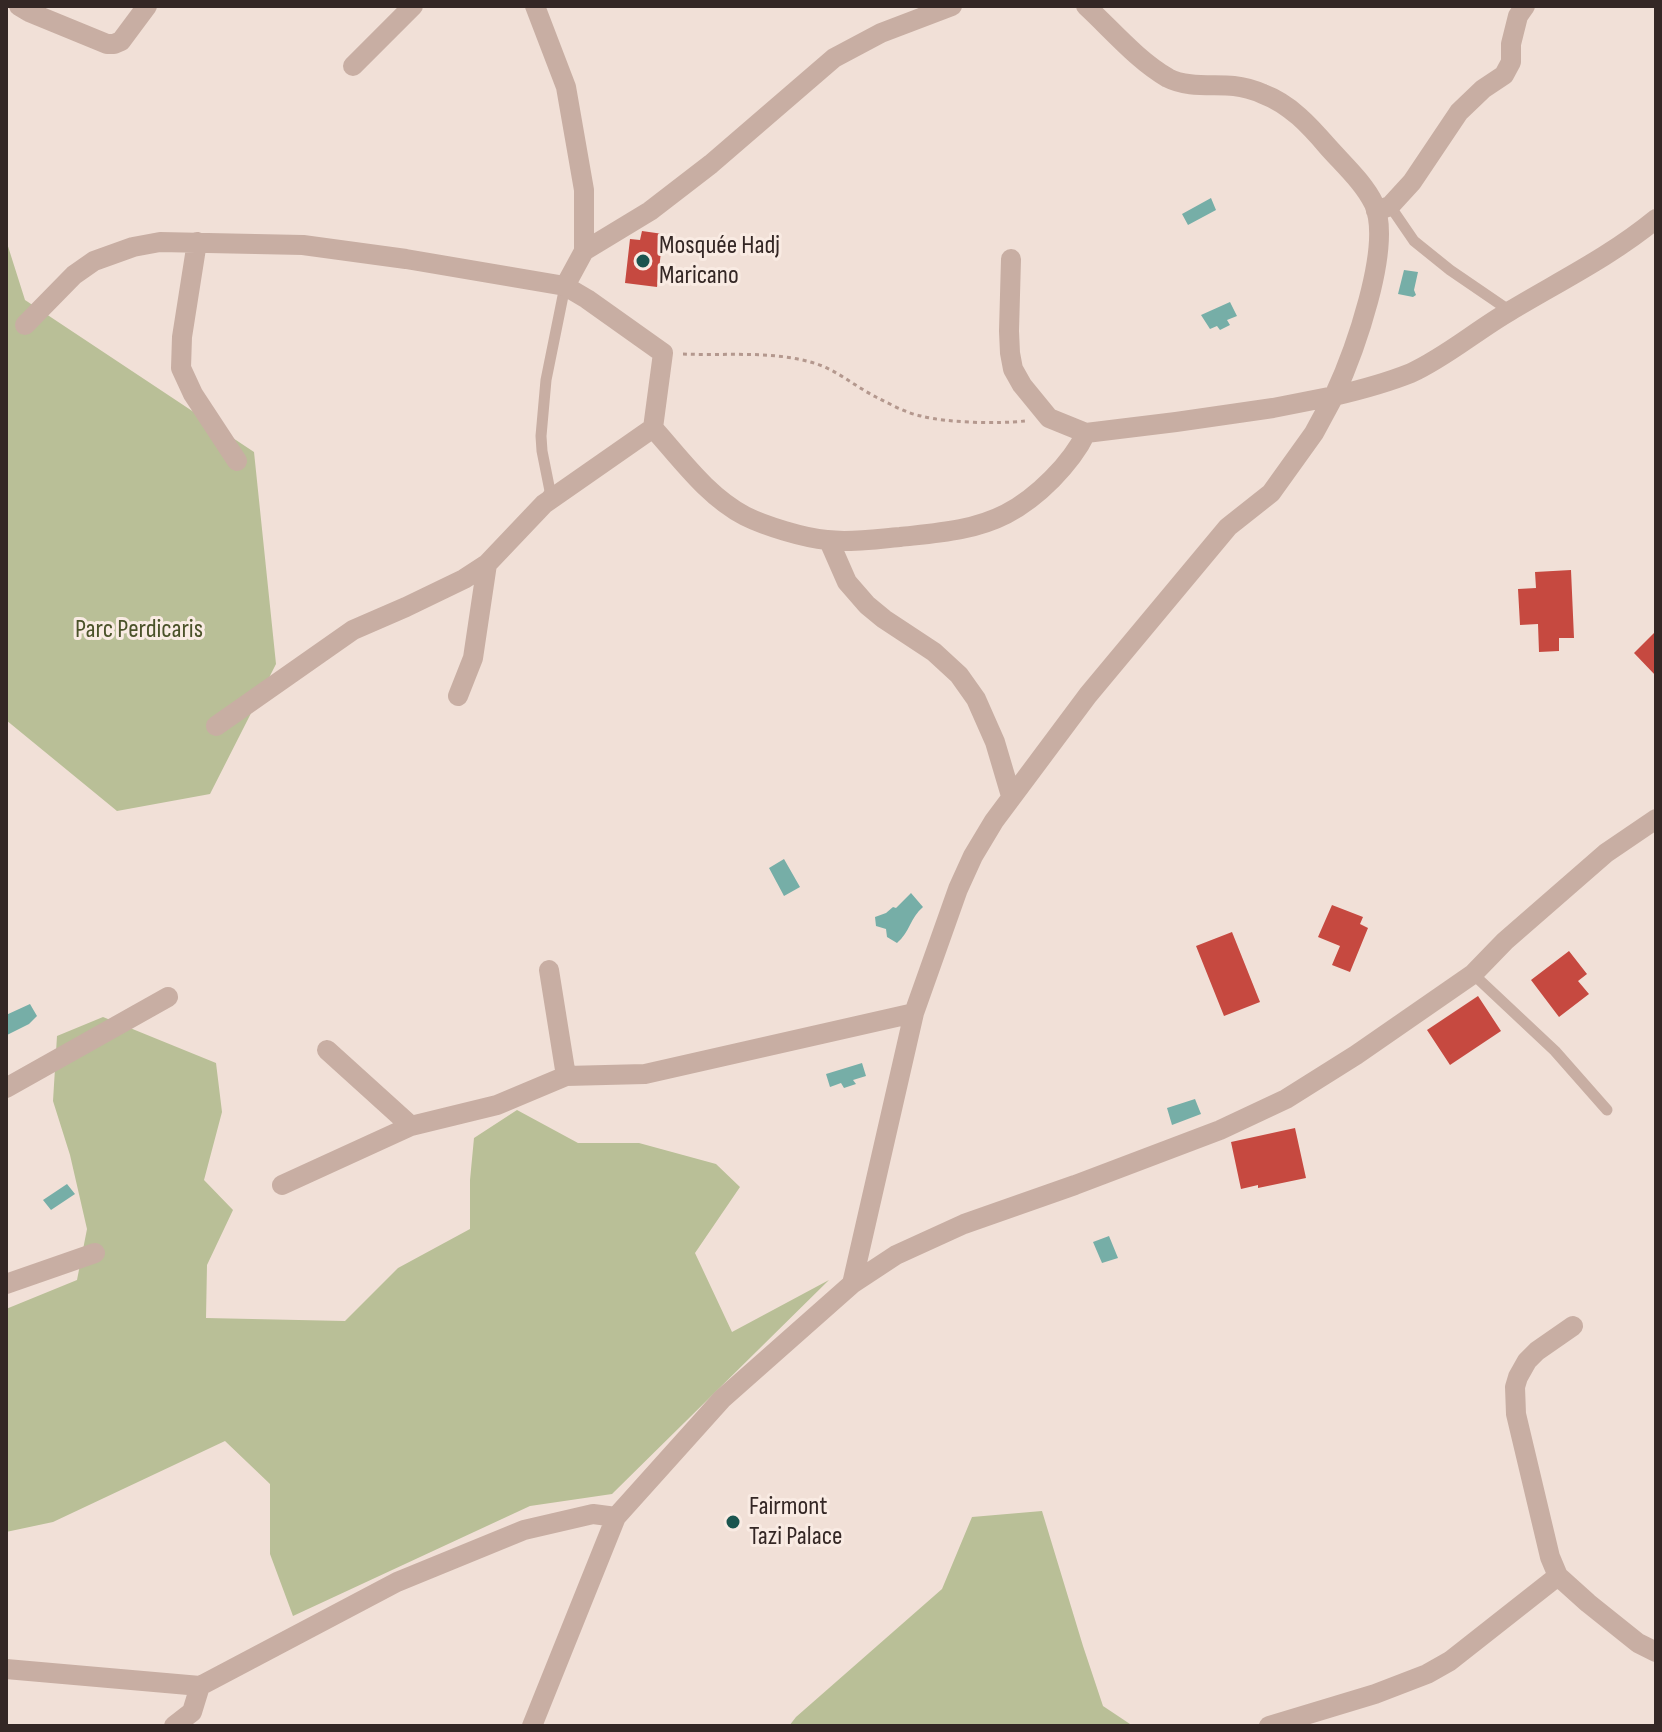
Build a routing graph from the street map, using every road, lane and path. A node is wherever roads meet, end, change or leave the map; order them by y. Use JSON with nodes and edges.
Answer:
{"nodes":[{"id":1,"x":19,"y":6,"type":"edge"},
{"id":2,"x":147,"y":6,"type":"edge"},
{"id":3,"x":413,"y":6,"type":"edge"},
{"id":4,"x":535,"y":6,"type":"edge"},
{"id":5,"x":952,"y":6,"type":"edge"},
{"id":6,"x":1086,"y":6,"type":"edge"},
{"id":7,"x":1525,"y":6,"type":"edge"},
{"id":8,"x":353,"y":66,"type":"dead end"},
{"id":9,"x":1383,"y":209,"type":"junction"},
{"id":10,"x":1656,"y":219,"type":"edge"},
{"id":11,"x":197,"y":242,"type":"junction"},
{"id":12,"x":584,"y":251,"type":"junction"},
{"id":13,"x":1011,"y":259,"type":"dead end"},
{"id":14,"x":565,"y":286,"type":"junction"},
{"id":15,"x":1510,"y":311,"type":"junction"},
{"id":16,"x":25,"y":325,"type":"dead end"},
{"id":17,"x":663,"y":353,"type":"junction"},
{"id":18,"x":1334,"y":396,"type":"junction"},
{"id":19,"x":1049,"y":418,"type":"junction"},
{"id":20,"x":653,"y":428,"type":"junction"},
{"id":21,"x":1086,"y":433,"type":"junction"},
{"id":22,"x":237,"y":461,"type":"dead end"},
{"id":23,"x":544,"y":504,"type":"junction"},
{"id":24,"x":829,"y":541,"type":"junction"},
{"id":25,"x":487,"y":564,"type":"junction"},
{"id":26,"x":458,"y":696,"type":"dead end"},
{"id":27,"x":216,"y":726,"type":"dead end"},
{"id":28,"x":1011,"y":796,"type":"junction"},
{"id":29,"x":1656,"y":819,"type":"edge"},
{"id":30,"x":549,"y":970,"type":"dead end"},
{"id":31,"x":1473,"y":974,"type":"junction"},
{"id":32,"x":168,"y":997,"type":"dead end"},
{"id":33,"x":914,"y":1013,"type":"junction"},
{"id":34,"x":327,"y":1050,"type":"dead end"},
{"id":35,"x":566,"y":1076,"type":"junction"},
{"id":36,"x":6,"y":1088,"type":"edge"},
{"id":37,"x":1607,"y":1110,"type":"dead end"},
{"id":38,"x":411,"y":1126,"type":"junction"},
{"id":39,"x":282,"y":1185,"type":"dead end"},
{"id":40,"x":95,"y":1253,"type":"dead end"},
{"id":41,"x":6,"y":1284,"type":"edge"},
{"id":42,"x":852,"y":1284,"type":"junction"},
{"id":43,"x":1573,"y":1326,"type":"dead end"},
{"id":44,"x":616,"y":1517,"type":"junction"},
{"id":45,"x":1558,"y":1576,"type":"junction"},
{"id":46,"x":1656,"y":1652,"type":"edge"},
{"id":47,"x":6,"y":1669,"type":"edge"},
{"id":48,"x":200,"y":1686,"type":"junction"},
{"id":49,"x":174,"y":1726,"type":"edge"},
{"id":50,"x":532,"y":1726,"type":"edge"},
{"id":51,"x":1269,"y":1726,"type":"edge"}],
"edges":[{"from":1,"to":2,"type":"street"},
{"from":3,"to":8,"type":"street"},
{"from":4,"to":12,"type":"street"},
{"from":5,"to":12,"type":"street"},
{"from":6,"to":9,"type":"street"},
{"from":7,"to":9,"type":"street"},
{"from":9,"to":15,"type":"lane"},
{"from":9,"to":18,"type":"street"},
{"from":10,"to":15,"type":"street"},
{"from":11,"to":14,"type":"street"},
{"from":11,"to":16,"type":"street"},
{"from":11,"to":22,"type":"street"},
{"from":12,"to":14,"type":"street"},
{"from":13,"to":19,"type":"street"},
{"from":14,"to":17,"type":"street"},
{"from":14,"to":23,"type":"lane"},
{"from":15,"to":18,"type":"street"},
{"from":17,"to":19,"type":"path"},
{"from":17,"to":20,"type":"street"},
{"from":18,"to":21,"type":"street"},
{"from":18,"to":28,"type":"street"},
{"from":19,"to":21,"type":"street"},
{"from":20,"to":23,"type":"street"},
{"from":20,"to":24,"type":"street"},
{"from":21,"to":24,"type":"street"},
{"from":23,"to":25,"type":"street"},
{"from":24,"to":28,"type":"street"},
{"from":25,"to":26,"type":"street"},
{"from":25,"to":27,"type":"street"},
{"from":28,"to":33,"type":"street"},
{"from":29,"to":31,"type":"street"},
{"from":30,"to":35,"type":"street"},
{"from":31,"to":37,"type":"lane"},
{"from":31,"to":42,"type":"street"},
{"from":32,"to":36,"type":"street"},
{"from":33,"to":35,"type":"street"},
{"from":33,"to":42,"type":"street"},
{"from":34,"to":38,"type":"street"},
{"from":35,"to":38,"type":"street"},
{"from":38,"to":39,"type":"street"},
{"from":40,"to":41,"type":"street"},
{"from":42,"to":44,"type":"street"},
{"from":43,"to":45,"type":"street"},
{"from":44,"to":48,"type":"street"},
{"from":44,"to":50,"type":"street"},
{"from":45,"to":46,"type":"street"},
{"from":45,"to":51,"type":"street"},
{"from":47,"to":48,"type":"street"},
{"from":48,"to":49,"type":"street"}]}
